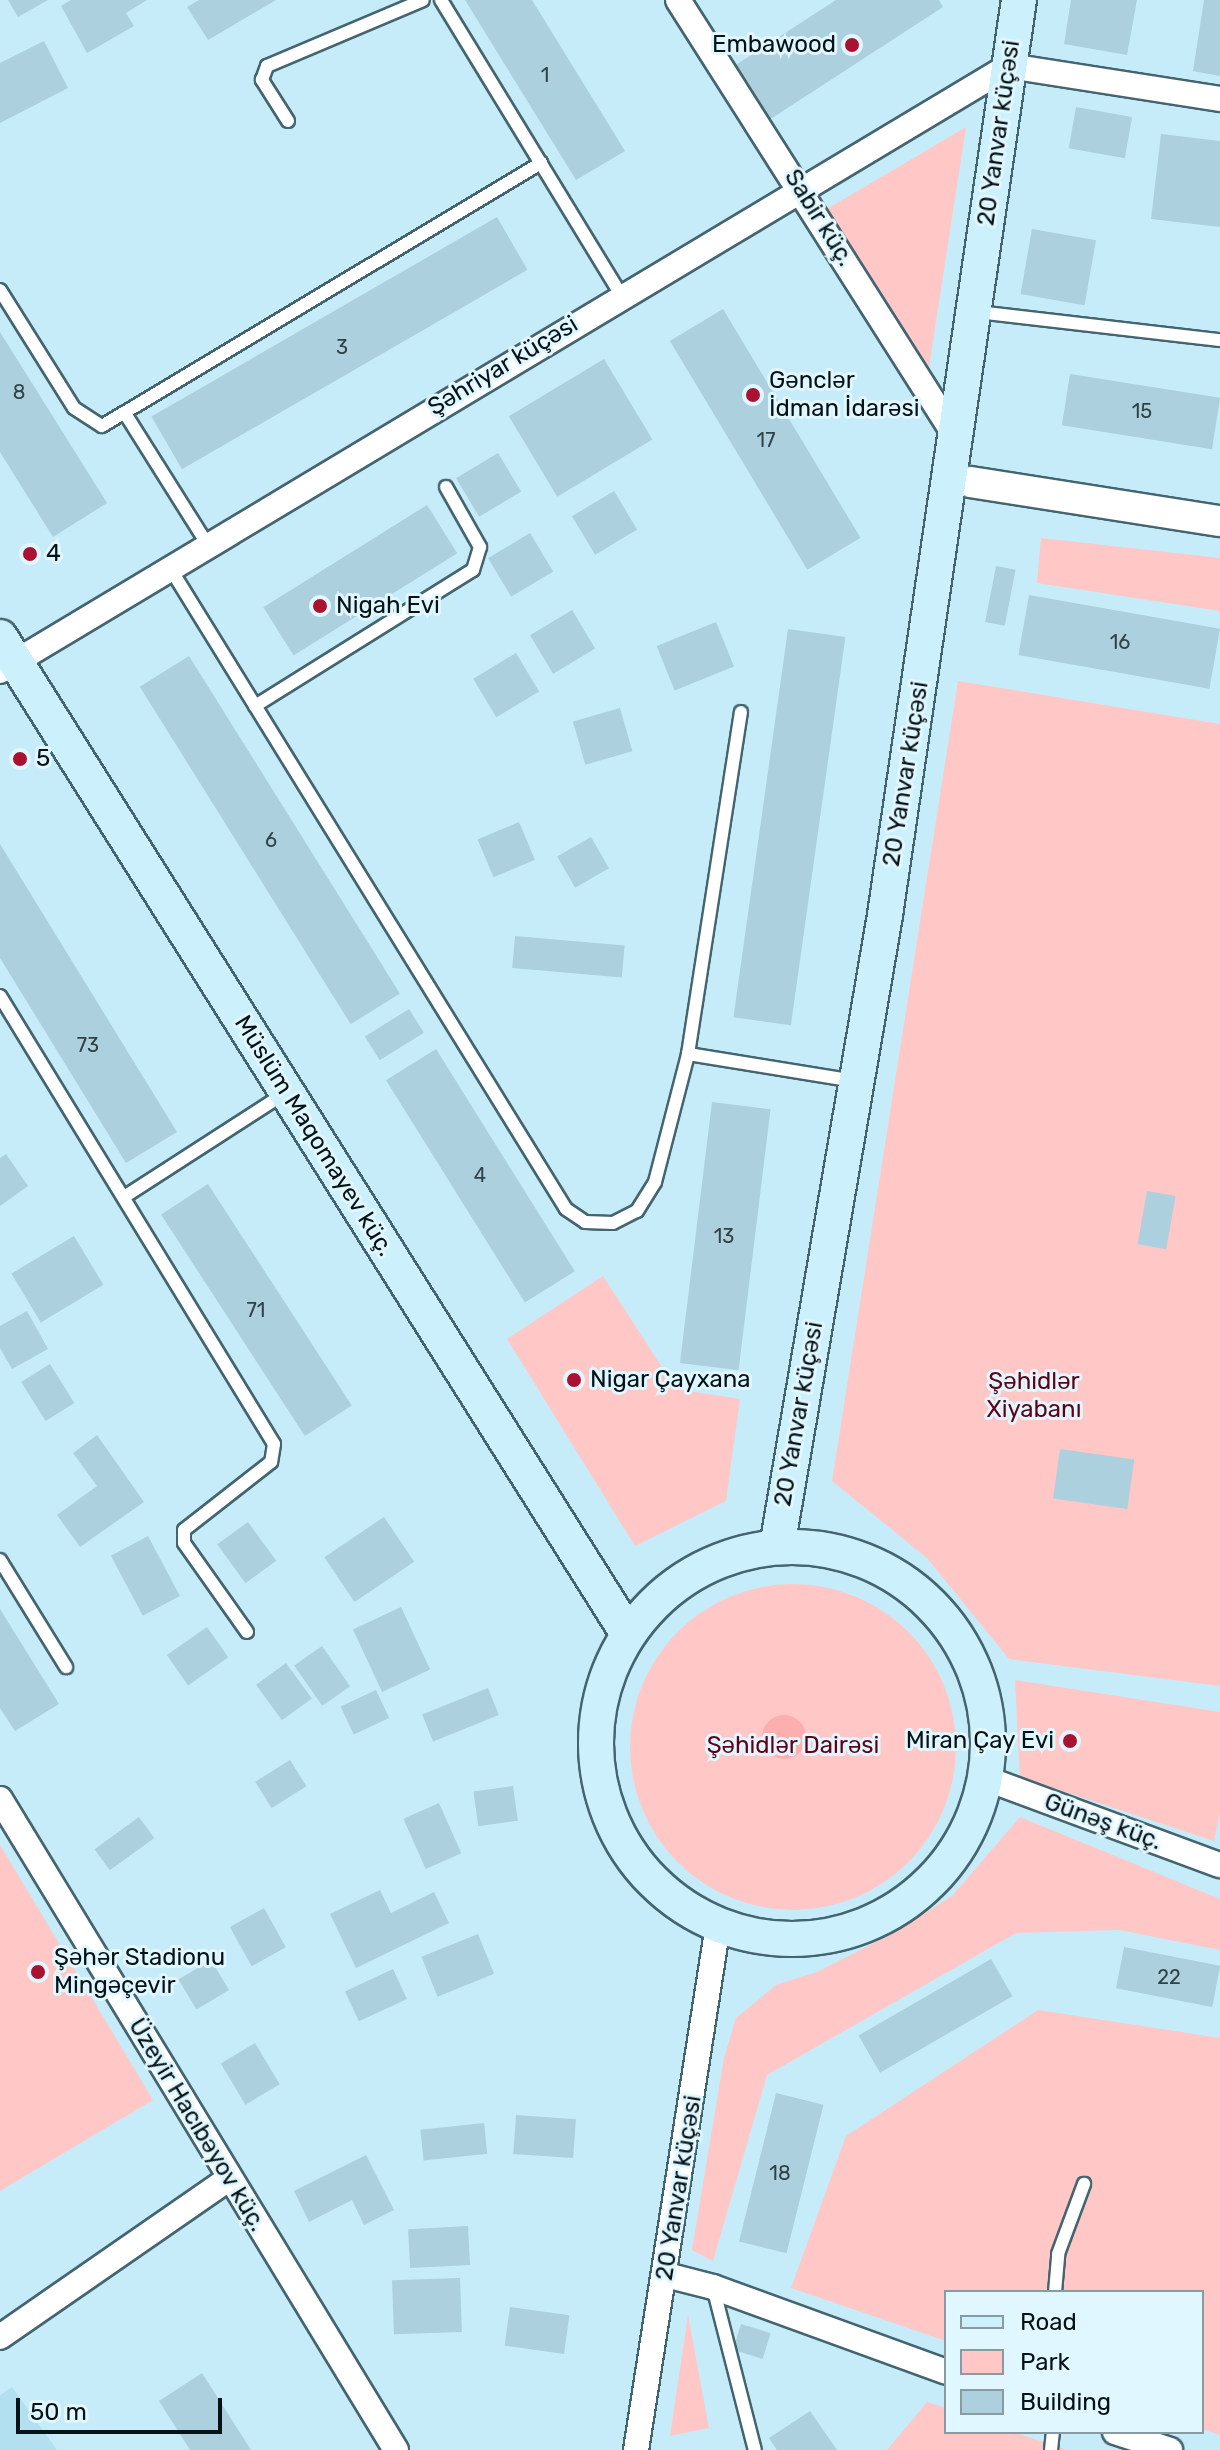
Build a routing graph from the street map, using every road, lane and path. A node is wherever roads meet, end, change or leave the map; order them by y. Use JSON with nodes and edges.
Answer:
{"nodes":[{"id":1,"x":423,"y":0,"type":"edge"},
{"id":2,"x":441,"y":0,"type":"edge"},
{"id":3,"x":678,"y":0,"type":"edge"},
{"id":4,"x":1019,"y":0,"type":"edge"},
{"id":5,"x":1009,"y":66,"type":"junction"},
{"id":6,"x":1220,"y":99,"type":"edge"},
{"id":7,"x":288,"y":121,"type":"dead end"},
{"id":8,"x":541,"y":163,"type":"junction"},
{"id":9,"x":801,"y":188,"type":"junction"},
{"id":10,"x":0,"y":290,"type":"edge"},
{"id":11,"x":621,"y":295,"type":"junction"},
{"id":12,"x":973,"y":311,"type":"junction"},
{"id":13,"x":1220,"y":340,"type":"edge"},
{"id":14,"x":126,"y":415,"type":"junction"},
{"id":15,"x":956,"y":437,"type":"junction"},
{"id":16,"x":970,"y":482,"type":"dead end"},
{"id":17,"x":446,"y":487,"type":"dead end"},
{"id":18,"x":1220,"y":521,"type":"edge"},
{"id":19,"x":208,"y":545,"type":"junction"},
{"id":20,"x":170,"y":568,"type":"junction"},
{"id":21,"x":5,"y":657,"type":"edge"},
{"id":22,"x":255,"y":706,"type":"junction"},
{"id":23,"x":741,"y":712,"type":"dead end"},
{"id":24,"x":0,"y":996,"type":"edge"},
{"id":25,"x":688,"y":1054,"type":"junction"},
{"id":26,"x":856,"y":1081,"type":"junction"},
{"id":27,"x":287,"y":1093,"type":"junction"},
{"id":28,"x":124,"y":1197,"type":"junction"},
{"id":29,"x":777,"y":1547,"type":"junction"},
{"id":30,"x":0,"y":1560,"type":"edge"},
{"id":31,"x":247,"y":1632,"type":"dead end"},
{"id":32,"x":628,"y":1634,"type":"junction"},
{"id":33,"x":66,"y":1667,"type":"dead end"},
{"id":34,"x":987,"y":1779,"type":"junction"},
{"id":35,"x":0,"y":1799,"type":"edge"},
{"id":36,"x":1220,"y":1865,"type":"edge"},
{"id":37,"x":718,"y":1925,"type":"junction"},
{"id":38,"x":228,"y":2179,"type":"junction"},
{"id":39,"x":1084,"y":2184,"type":"dead end"},
{"id":40,"x":666,"y":2275,"type":"junction"},
{"id":41,"x":713,"y":2287,"type":"junction"},
{"id":42,"x":1055,"y":2290,"type":"edge"},
{"id":43,"x":0,"y":2337,"type":"edge"},
{"id":44,"x":944,"y":2371,"type":"edge"},
{"id":45,"x":1121,"y":2434,"type":"edge"},
{"id":46,"x":396,"y":2450,"type":"edge"},
{"id":47,"x":636,"y":2450,"type":"edge"},
{"id":48,"x":755,"y":2450,"type":"edge"},
{"id":49,"x":1170,"y":2450,"type":"edge"}],
"edges":[{"from":1,"to":7,"type":"lane"},
{"from":2,"to":8,"type":"lane"},
{"from":3,"to":9,"type":"street","name":"Sabir küç."},
{"from":4,"to":5,"type":"main road","name":"20 Yanvar küçəsi"},
{"from":5,"to":6,"type":"street"},
{"from":5,"to":9,"type":"street","name":"Şəhriyar küçəsi"},
{"from":5,"to":12,"type":"main road","name":"20 Yanvar küçəsi"},
{"from":8,"to":11,"type":"lane"},
{"from":8,"to":14,"type":"lane"},
{"from":9,"to":11,"type":"street","name":"Şəhriyar küçəsi"},
{"from":9,"to":15,"type":"street","name":"Sabir küç."},
{"from":10,"to":14,"type":"lane"},
{"from":11,"to":19,"type":"street","name":"Şəhriyar küçəsi"},
{"from":12,"to":13,"type":"lane"},
{"from":12,"to":15,"type":"main road","name":"20 Yanvar küçəsi"},
{"from":14,"to":19,"type":"lane"},
{"from":15,"to":26,"type":"main road","name":"20 Yanvar küçəsi"},
{"from":16,"to":18,"type":"street"},
{"from":17,"to":22,"type":"lane"},
{"from":19,"to":20,"type":"street","name":"Şəhriyar küçəsi"},
{"from":20,"to":21,"type":"street","name":"Şəhriyar küçəsi"},
{"from":20,"to":22,"type":"lane"},
{"from":21,"to":27,"type":"main road","name":"Müslüm Maqomayev küç."},
{"from":22,"to":25,"type":"lane"},
{"from":23,"to":25,"type":"lane"},
{"from":24,"to":28,"type":"lane"},
{"from":25,"to":26,"type":"lane"},
{"from":26,"to":29,"type":"main road","name":"20 Yanvar küçəsi"},
{"from":27,"to":28,"type":"lane"},
{"from":27,"to":32,"type":"main road","name":"Müslüm Maqomayev küç."},
{"from":28,"to":31,"type":"lane"},
{"from":29,"to":32,"type":"main road"},
{"from":29,"to":34,"type":"main road"},
{"from":30,"to":33,"type":"lane"},
{"from":32,"to":37,"type":"main road"},
{"from":34,"to":36,"type":"street","name":"Günəş küç."},
{"from":34,"to":37,"type":"main road"},
{"from":35,"to":38,"type":"street","name":"Üzeyir Hacıbəyov küç."},
{"from":37,"to":40,"type":"street","name":"20 Yanvar küçəsi"},
{"from":38,"to":43,"type":"street"},
{"from":38,"to":46,"type":"street","name":"Üzeyir Hacıbəyov küç."},
{"from":39,"to":42,"type":"lane"},
{"from":40,"to":41,"type":"street"},
{"from":40,"to":47,"type":"street","name":"20 Yanvar küçəsi"},
{"from":41,"to":44,"type":"street"},
{"from":41,"to":48,"type":"lane"},
{"from":45,"to":49,"type":"street"}]}
